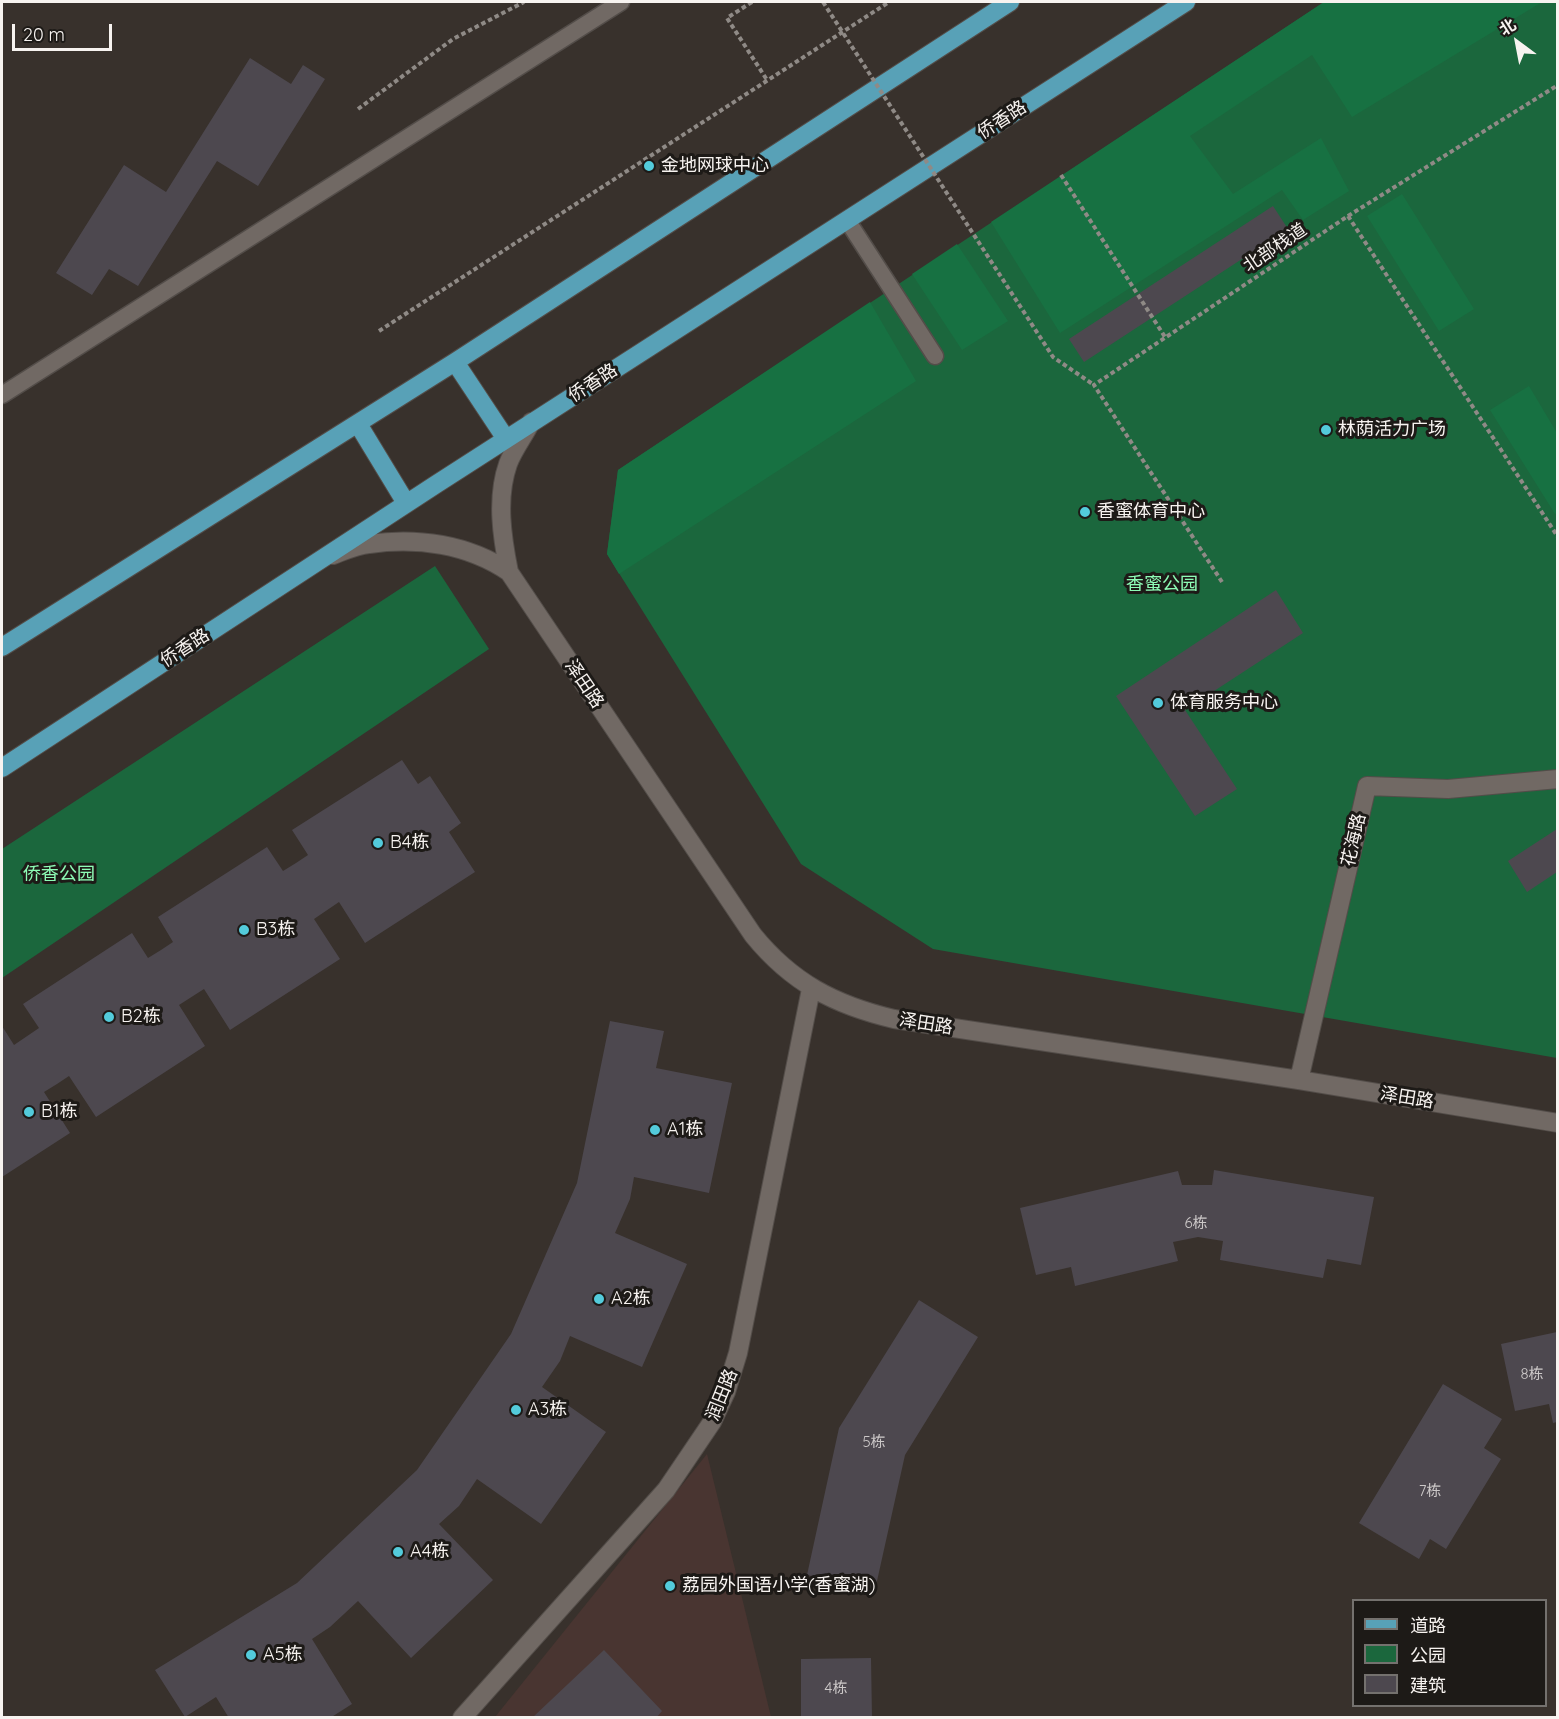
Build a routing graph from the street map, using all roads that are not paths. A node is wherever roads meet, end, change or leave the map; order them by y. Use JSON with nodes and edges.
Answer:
{"nodes":[{"id":1,"x":621,"y":2,"type":"edge"},
{"id":2,"x":1010,"y":2,"type":"edge"},
{"id":3,"x":1186,"y":2,"type":"edge"},
{"id":4,"x":847,"y":220,"type":"junction"},
{"id":5,"x":935,"y":356,"type":"dead end"},
{"id":6,"x":455,"y":363,"type":"junction"},
{"id":7,"x":2,"y":395,"type":"edge"},
{"id":8,"x":531,"y":422,"type":"junction"},
{"id":9,"x":358,"y":424,"type":"junction"},
{"id":10,"x":506,"y":439,"type":"junction"},
{"id":11,"x":406,"y":503,"type":"junction"},
{"id":12,"x":319,"y":560,"type":"junction"},
{"id":13,"x":509,"y":572,"type":"junction"},
{"id":14,"x":2,"y":647,"type":"edge"},
{"id":15,"x":2,"y":768,"type":"edge"},
{"id":16,"x":1557,"y":779,"type":"edge"},
{"id":17,"x":811,"y":989,"type":"junction"},
{"id":18,"x":1299,"y":1080,"type":"junction"},
{"id":19,"x":1557,"y":1122,"type":"edge"},
{"id":20,"x":462,"y":1718,"type":"edge"}],
"edges":[{"from":1,"to":7,"type":"lane"},
{"from":2,"to":6,"type":"main road"},
{"from":3,"to":4,"type":"main road","name":"侨香路"},
{"from":4,"to":5,"type":"lane"},
{"from":4,"to":8,"type":"main road","name":"侨香路"},
{"from":6,"to":9,"type":"main road"},
{"from":6,"to":10,"type":"main road"},
{"from":8,"to":10,"type":"main road","name":"侨香路"},
{"from":8,"to":13,"type":"street","name":"泽田路"},
{"from":9,"to":11,"type":"main road"},
{"from":9,"to":14,"type":"main road"},
{"from":10,"to":11,"type":"main road","name":"侨香路"},
{"from":11,"to":12,"type":"main road","name":"侨香路"},
{"from":12,"to":13,"type":"street","name":"泽田路"},
{"from":12,"to":15,"type":"main road","name":"侨香路"},
{"from":13,"to":17,"type":"street","name":"泽田路"},
{"from":16,"to":18,"type":"street","name":"花海路"},
{"from":17,"to":18,"type":"street","name":"泽田路"},
{"from":17,"to":20,"type":"street","name":"润田路"},
{"from":18,"to":19,"type":"street","name":"泽田路"}]}
